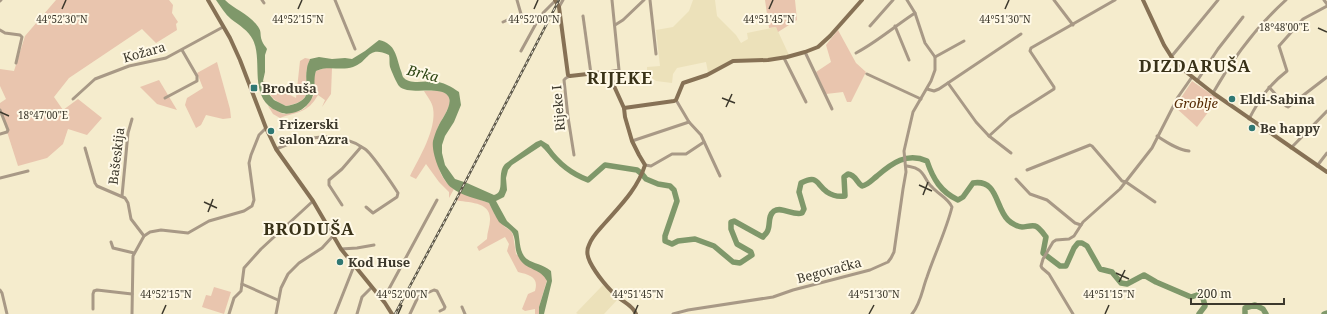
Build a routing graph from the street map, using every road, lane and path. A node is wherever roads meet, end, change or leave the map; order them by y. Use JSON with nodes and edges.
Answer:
{"nodes":[{"id":1,"x":208,"y":0,"type":"edge"},
{"id":2,"x":335,"y":0,"type":"edge"},
{"id":3,"x":517,"y":0,"type":"edge"},
{"id":4,"x":563,"y":0,"type":"edge"},
{"id":5,"x":612,"y":0,"type":"edge"},
{"id":6,"x":644,"y":0,"type":"edge"},
{"id":7,"x":650,"y":0,"type":"edge"},
{"id":8,"x":862,"y":0,"type":"edge"},
{"id":9,"x":893,"y":0,"type":"edge"},
{"id":10,"x":907,"y":0,"type":"edge"},
{"id":11,"x":1054,"y":0,"type":"edge"},
{"id":12,"x":1115,"y":0,"type":"edge"},
{"id":13,"x":1143,"y":0,"type":"edge"},
{"id":14,"x":1218,"y":0,"type":"edge"},
{"id":15,"x":1286,"y":0,"type":"edge"},
{"id":16,"x":1324,"y":0,"type":"edge"},
{"id":17,"x":555,"y":1,"type":"edge"},
{"id":18,"x":1327,"y":5,"type":"edge"},
{"id":19,"x":559,"y":7,"type":"junction"},
{"id":20,"x":915,"y":13,"type":"junction"},
{"id":21,"x":583,"y":16,"type":"dead end"},
{"id":22,"x":1243,"y":17,"type":"dead end"},
{"id":23,"x":504,"y":22,"type":"dead end"},
{"id":24,"x":615,"y":25,"type":"junction"},
{"id":25,"x":1073,"y":25,"type":"junction"},
{"id":26,"x":870,"y":26,"type":"dead end"},
{"id":27,"x":895,"y":26,"type":"junction"},
{"id":28,"x":223,"y":27,"type":"junction"},
{"id":29,"x":0,"y":30,"type":"edge"},
{"id":30,"x":1021,"y":34,"type":"dead end"},
{"id":31,"x":964,"y":41,"type":"dead end"},
{"id":32,"x":355,"y":49,"type":"dead end"},
{"id":33,"x":182,"y":50,"type":"junction"},
{"id":34,"x":522,"y":51,"type":"dead end"},
{"id":35,"x":805,"y":52,"type":"junction"},
{"id":36,"x":856,"y":53,"type":"dead end"},
{"id":37,"x":656,"y":54,"type":"dead end"},
{"id":38,"x":935,"y":57,"type":"junction"},
{"id":39,"x":784,"y":58,"type":"junction"},
{"id":40,"x":1171,"y":58,"type":"junction"},
{"id":41,"x":909,"y":60,"type":"dead end"},
{"id":42,"x":16,"y":63,"type":"dead end"},
{"id":43,"x":608,"y":72,"type":"junction"},
{"id":44,"x":592,"y":74,"type":"junction"},
{"id":45,"x":867,"y":74,"type":"dead end"},
{"id":46,"x":570,"y":76,"type":"junction"},
{"id":47,"x":1327,"y":77,"type":"edge"},
{"id":48,"x":1192,"y":78,"type":"junction"},
{"id":49,"x":1197,"y":81,"type":"junction"},
{"id":50,"x":948,"y":84,"type":"junction"},
{"id":51,"x":1269,"y":87,"type":"junction"},
{"id":52,"x":927,"y":89,"type":"junction"},
{"id":53,"x":1213,"y":93,"type":"junction"},
{"id":54,"x":165,"y":98,"type":"dead end"},
{"id":55,"x":73,"y":99,"type":"dead end"},
{"id":56,"x":921,"y":99,"type":"junction"},
{"id":57,"x":676,"y":100,"type":"junction"},
{"id":58,"x":806,"y":102,"type":"dead end"},
{"id":59,"x":624,"y":108,"type":"junction"},
{"id":60,"x":832,"y":109,"type":"dead end"},
{"id":61,"x":0,"y":110,"type":"edge"},
{"id":62,"x":1327,"y":111,"type":"edge"},
{"id":63,"x":132,"y":118,"type":"dead end"},
{"id":64,"x":1249,"y":119,"type":"junction"},
{"id":65,"x":689,"y":122,"type":"junction"},
{"id":66,"x":266,"y":128,"type":"junction"},
{"id":67,"x":0,"y":134,"type":"edge"},
{"id":68,"x":989,"y":136,"type":"junction"},
{"id":69,"x":1157,"y":136,"type":"junction"},
{"id":70,"x":632,"y":141,"type":"junction"},
{"id":71,"x":704,"y":142,"type":"junction"},
{"id":72,"x":361,"y":147,"type":"junction"},
{"id":73,"x":85,"y":148,"type":"dead end"},
{"id":74,"x":1291,"y":148,"type":"junction"},
{"id":75,"x":276,"y":149,"type":"junction"},
{"id":76,"x":1189,"y":151,"type":"dead end"},
{"id":77,"x":1011,"y":153,"type":"dead end"},
{"id":78,"x":1327,"y":153,"type":"edge"},
{"id":79,"x":574,"y":154,"type":"dead end"},
{"id":80,"x":906,"y":165,"type":"junction"},
{"id":81,"x":645,"y":166,"type":"junction"},
{"id":82,"x":1317,"y":166,"type":"junction"},
{"id":83,"x":1027,"y":170,"type":"dead end"},
{"id":84,"x":28,"y":171,"type":"dead end"},
{"id":85,"x":1327,"y":172,"type":"edge"},
{"id":86,"x":720,"y":176,"type":"dead end"},
{"id":87,"x":0,"y":178,"type":"edge"},
{"id":88,"x":1016,"y":179,"type":"dead end"},
{"id":89,"x":1126,"y":182,"type":"junction"},
{"id":90,"x":122,"y":196,"type":"junction"},
{"id":91,"x":437,"y":200,"type":"dead end"},
{"id":92,"x":313,"y":201,"type":"junction"},
{"id":93,"x":1155,"y":202,"type":"dead end"},
{"id":94,"x":342,"y":205,"type":"dead end"},
{"id":95,"x":366,"y":207,"type":"dead end"},
{"id":96,"x":1081,"y":226,"type":"junction"},
{"id":97,"x":144,"y":236,"type":"junction"},
{"id":98,"x":333,"y":236,"type":"junction"},
{"id":99,"x":111,"y":242,"type":"dead end"},
{"id":100,"x":374,"y":245,"type":"dead end"},
{"id":101,"x":341,"y":249,"type":"junction"},
{"id":102,"x":134,"y":253,"type":"junction"},
{"id":103,"x":354,"y":266,"type":"junction"},
{"id":104,"x":242,"y":284,"type":"junction"},
{"id":105,"x":372,"y":287,"type":"junction"},
{"id":106,"x":0,"y":290,"type":"edge"},
{"id":107,"x":132,"y":294,"type":"junction"},
{"id":108,"x":278,"y":300,"type":"junction"},
{"id":109,"x":383,"y":300,"type":"junction"},
{"id":110,"x":462,"y":307,"type":"dead end"},
{"id":111,"x":93,"y":309,"type":"dead end"},
{"id":112,"x":440,"y":311,"type":"dead end"},
{"id":113,"x":6,"y":314,"type":"edge"},
{"id":114,"x":132,"y":314,"type":"edge"},
{"id":115,"x":228,"y":314,"type":"edge"},
{"id":116,"x":276,"y":314,"type":"edge"},
{"id":117,"x":335,"y":314,"type":"edge"},
{"id":118,"x":357,"y":314,"type":"edge"},
{"id":119,"x":392,"y":314,"type":"edge"},
{"id":120,"x":410,"y":314,"type":"edge"},
{"id":121,"x":465,"y":314,"type":"edge"},
{"id":122,"x":636,"y":314,"type":"edge"},
{"id":123,"x":673,"y":314,"type":"edge"},
{"id":124,"x":912,"y":314,"type":"edge"},
{"id":125,"x":1073,"y":314,"type":"edge"}],
"edges":[{"from":1,"to":28,"type":"street"},
{"from":2,"to":32,"type":"street"},
{"from":3,"to":23,"type":"street"},
{"from":4,"to":19,"type":"street"},
{"from":5,"to":24,"type":"street"},
{"from":6,"to":24,"type":"street"},
{"from":7,"to":37,"type":"street"},
{"from":8,"to":35,"type":"street"},
{"from":9,"to":26,"type":"street"},
{"from":10,"to":20,"type":"street"},
{"from":11,"to":25,"type":"street"},
{"from":12,"to":25,"type":"street"},
{"from":13,"to":40,"type":"street"},
{"from":14,"to":40,"type":"street"},
{"from":15,"to":53,"type":"street"},
{"from":16,"to":18,"type":"street"},
{"from":17,"to":19,"type":"street"},
{"from":17,"to":34,"type":"street"},
{"from":18,"to":51,"type":"street"},
{"from":19,"to":46,"type":"street"},
{"from":20,"to":27,"type":"street"},
{"from":20,"to":38,"type":"street"},
{"from":21,"to":44,"type":"street"},
{"from":22,"to":49,"type":"street"},
{"from":24,"to":43,"type":"street"},
{"from":25,"to":68,"type":"street"},
{"from":27,"to":36,"type":"street"},
{"from":27,"to":41,"type":"street"},
{"from":28,"to":33,"type":"street","name":"Kožara"},
{"from":28,"to":66,"type":"street"},
{"from":29,"to":42,"type":"street"},
{"from":30,"to":50,"type":"street"},
{"from":31,"to":38,"type":"street"},
{"from":33,"to":54,"type":"street"},
{"from":33,"to":55,"type":"street","name":"Kožara"},
{"from":35,"to":39,"type":"street"},
{"from":35,"to":60,"type":"street"},
{"from":38,"to":52,"type":"street"},
{"from":39,"to":57,"type":"street"},
{"from":39,"to":58,"type":"street"},
{"from":40,"to":48,"type":"street"},
{"from":43,"to":44,"type":"street","name":"Rijeke I"},
{"from":43,"to":59,"type":"street"},
{"from":44,"to":46,"type":"street","name":"Rijeke I"},
{"from":45,"to":56,"type":"street"},
{"from":46,"to":79,"type":"street","name":"Rijeke I"},
{"from":47,"to":51,"type":"street"},
{"from":48,"to":49,"type":"street"},
{"from":48,"to":69,"type":"street"},
{"from":49,"to":53,"type":"street"},
{"from":50,"to":52,"type":"street"},
{"from":50,"to":68,"type":"street"},
{"from":51,"to":64,"type":"street"},
{"from":52,"to":56,"type":"street"},
{"from":53,"to":64,"type":"street"},
{"from":56,"to":80,"type":"street"},
{"from":57,"to":59,"type":"street"},
{"from":57,"to":65,"type":"street"},
{"from":59,"to":70,"type":"street"},
{"from":61,"to":67,"type":"street"},
{"from":62,"to":74,"type":"street"},
{"from":63,"to":90,"type":"street","name":"Bašeskija"},
{"from":64,"to":74,"type":"street"},
{"from":65,"to":70,"type":"street"},
{"from":65,"to":71,"type":"street"},
{"from":66,"to":75,"type":"street"},
{"from":66,"to":97,"type":"street"},
{"from":68,"to":77,"type":"street"},
{"from":69,"to":76,"type":"street"},
{"from":69,"to":89,"type":"street"},
{"from":70,"to":81,"type":"street"},
{"from":71,"to":81,"type":"street"},
{"from":71,"to":86,"type":"street"},
{"from":72,"to":75,"type":"street"},
{"from":72,"to":94,"type":"street"},
{"from":72,"to":95,"type":"street"},
{"from":73,"to":90,"type":"street","name":"Bašeskija"},
{"from":74,"to":82,"type":"street"},
{"from":75,"to":92,"type":"street"},
{"from":78,"to":82,"type":"street"},
{"from":80,"to":123,"type":"street","name":"Begovačka"},
{"from":80,"to":124,"type":"street"},
{"from":81,"to":122,"type":"street"},
{"from":82,"to":85,"type":"street"},
{"from":83,"to":89,"type":"street"},
{"from":84,"to":87,"type":"street"},
{"from":88,"to":96,"type":"street"},
{"from":89,"to":93,"type":"street"},
{"from":89,"to":96,"type":"street"},
{"from":90,"to":97,"type":"street","name":"Bašeskija"},
{"from":91,"to":109,"type":"street"},
{"from":92,"to":98,"type":"street"},
{"from":92,"to":104,"type":"street"},
{"from":96,"to":125,"type":"street"},
{"from":97,"to":102,"type":"street"},
{"from":98,"to":101,"type":"street"},
{"from":98,"to":108,"type":"street"},
{"from":99,"to":102,"type":"street"},
{"from":100,"to":101,"type":"street"},
{"from":101,"to":103,"type":"street"},
{"from":102,"to":107,"type":"street"},
{"from":103,"to":105,"type":"street"},
{"from":103,"to":117,"type":"street"},
{"from":104,"to":108,"type":"street"},
{"from":104,"to":115,"type":"street"},
{"from":105,"to":109,"type":"street"},
{"from":105,"to":118,"type":"street"},
{"from":106,"to":113,"type":"street"},
{"from":107,"to":111,"type":"street"},
{"from":107,"to":114,"type":"street"},
{"from":108,"to":116,"type":"street"},
{"from":109,"to":119,"type":"street"},
{"from":110,"to":121,"type":"street"},
{"from":112,"to":120,"type":"street"}]}
